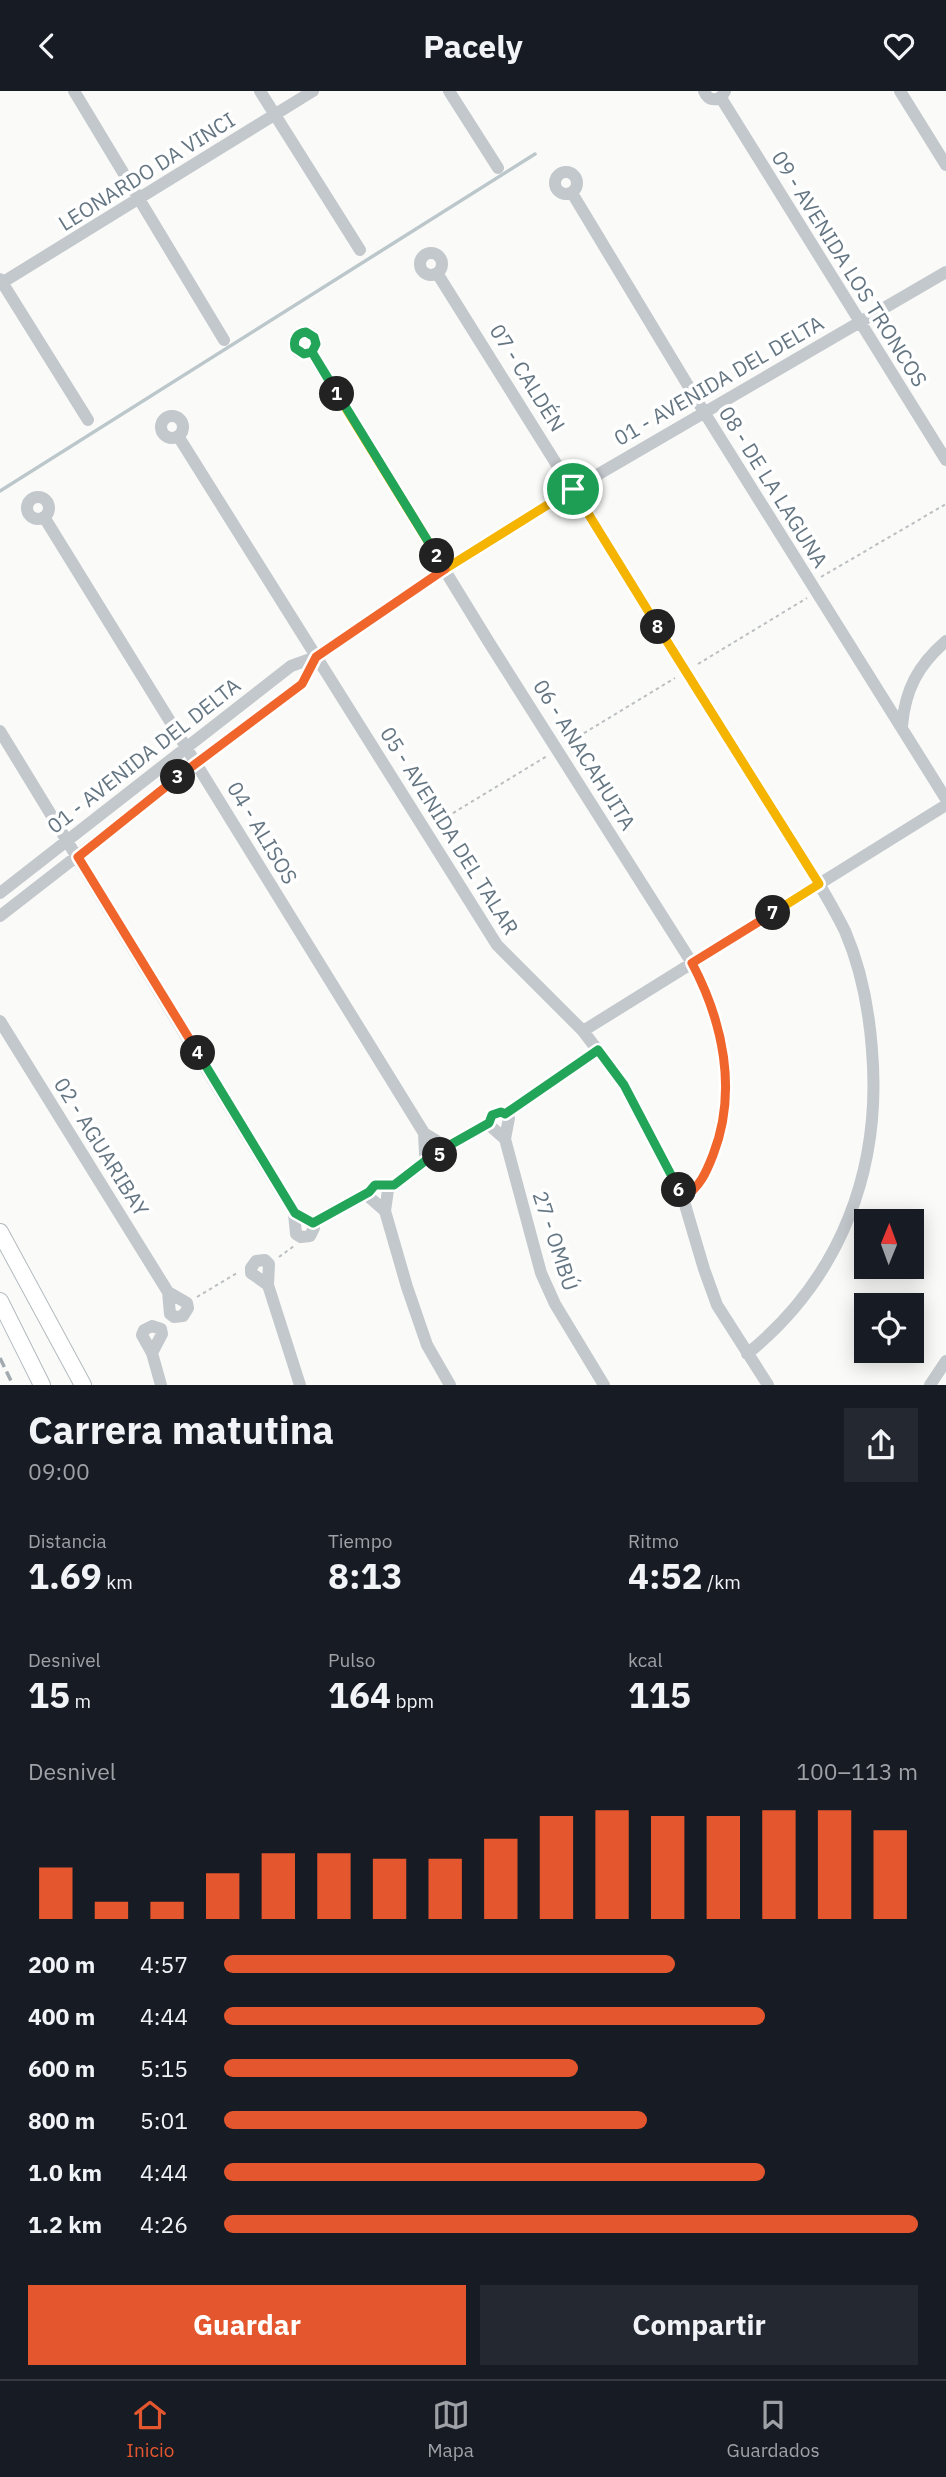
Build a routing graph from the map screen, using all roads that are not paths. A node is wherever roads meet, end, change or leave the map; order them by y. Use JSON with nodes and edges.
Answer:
{"nodes":[{"id":1,"x":74,"y":91,"type":"edge"},
{"id":2,"x":260,"y":91,"type":"edge"},
{"id":3,"x":313,"y":91,"type":"edge"},
{"id":4,"x":449,"y":91,"type":"edge"},
{"id":5,"x":704,"y":91,"type":"edge"},
{"id":6,"x":900,"y":91,"type":"edge"},
{"id":7,"x":723,"y":94,"type":"edge"},
{"id":8,"x":275,"y":115,"type":"junction"},
{"id":9,"x":946,"y":165,"type":"edge"},
{"id":10,"x":498,"y":168,"type":"dead end"},
{"id":11,"x":572,"y":193,"type":"dead end"},
{"id":12,"x":140,"y":200,"type":"junction"},
{"id":13,"x":360,"y":250,"type":"dead end"},
{"id":14,"x":946,"y":272,"type":"edge"},
{"id":15,"x":437,"y":273,"type":"dead end"},
{"id":16,"x":1,"y":282,"type":"edge"},
{"id":17,"x":859,"y":322,"type":"junction"},
{"id":18,"x":224,"y":340,"type":"dead end"},
{"id":19,"x":312,"y":352,"type":"dead end"},
{"id":20,"x":704,"y":412,"type":"junction"},
{"id":21,"x":88,"y":420,"type":"dead end"},
{"id":22,"x":178,"y":436,"type":"dead end"},
{"id":23,"x":946,"y":460,"type":"edge"},
{"id":24,"x":573,"y":489,"type":"junction"},
{"id":25,"x":44,"y":517,"type":"dead end"},
{"id":26,"x":445,"y":569,"type":"junction"},
{"id":27,"x":946,"y":641,"type":"edge"},
{"id":28,"x":316,"y":657,"type":"junction"},
{"id":29,"x":902,"y":726,"type":"junction"},
{"id":30,"x":0,"y":731,"type":"edge"},
{"id":31,"x":185,"y":747,"type":"junction"},
{"id":32,"x":197,"y":762,"type":"junction"},
{"id":33,"x":946,"y":802,"type":"edge"},
{"id":34,"x":68,"y":839,"type":"junction"},
{"id":35,"x":78,"y":857,"type":"junction"},
{"id":36,"x":819,"y":884,"type":"junction"},
{"id":37,"x":0,"y":893,"type":"edge"},
{"id":38,"x":0,"y":916,"type":"edge"},
{"id":39,"x":692,"y":963,"type":"junction"},
{"id":40,"x":0,"y":1021,"type":"edge"},
{"id":41,"x":583,"y":1031,"type":"junction"},
{"id":42,"x":424,"y":1133,"type":"junction"},
{"id":43,"x":505,"y":1139,"type":"junction"},
{"id":44,"x":683,"y":1198,"type":"junction"},
{"id":45,"x":385,"y":1211,"type":"junction"},
{"id":46,"x":295,"y":1213,"type":"junction"},
{"id":47,"x":0,"y":1232,"type":"edge"},
{"id":48,"x":268,"y":1285,"type":"junction"},
{"id":49,"x":168,"y":1293,"type":"junction"},
{"id":50,"x":0,"y":1301,"type":"edge"},
{"id":51,"x":0,"y":1306,"type":"edge"},
{"id":52,"x":152,"y":1353,"type":"dead end"},
{"id":53,"x":747,"y":1353,"type":"junction"},
{"id":54,"x":67,"y":1359,"type":"junction"},
{"id":55,"x":946,"y":1361,"type":"edge"},
{"id":56,"x":35,"y":1385,"type":"edge"},
{"id":57,"x":42,"y":1385,"type":"edge"},
{"id":58,"x":74,"y":1385,"type":"edge"},
{"id":59,"x":83,"y":1385,"type":"edge"},
{"id":60,"x":161,"y":1385,"type":"edge"},
{"id":61,"x":300,"y":1385,"type":"edge"},
{"id":62,"x":450,"y":1385,"type":"edge"},
{"id":63,"x":604,"y":1385,"type":"edge"},
{"id":64,"x":768,"y":1385,"type":"edge"},
{"id":65,"x":930,"y":1385,"type":"edge"}],
"edges":[{"from":1,"to":12,"type":"street"},
{"from":2,"to":8,"type":"street"},
{"from":3,"to":8,"type":"street","name":"LEONARDO DA VINCI"},
{"from":4,"to":10,"type":"street"},
{"from":5,"to":7,"type":"street"},
{"from":6,"to":9,"type":"street"},
{"from":7,"to":17,"type":"street","name":"09 - AVENIDA LOS TRONCOS"},
{"from":8,"to":12,"type":"street","name":"LEONARDO DA VINCI"},
{"from":8,"to":13,"type":"street"},
{"from":11,"to":20,"type":"street","name":"08 - DE LA LAGUNA"},
{"from":12,"to":16,"type":"street","name":"LEONARDO DA VINCI"},
{"from":12,"to":18,"type":"street"},
{"from":14,"to":17,"type":"street","name":"01 - AVENIDA DEL DELTA"},
{"from":15,"to":24,"type":"street","name":"07 - CALDÉN"},
{"from":16,"to":21,"type":"street"},
{"from":17,"to":20,"type":"street","name":"01 - AVENIDA DEL DELTA"},
{"from":17,"to":23,"type":"street","name":"09 - AVENIDA LOS TRONCOS"},
{"from":19,"to":26,"type":"street","name":"06 - ANACAHUITA"},
{"from":20,"to":24,"type":"street","name":"01 - AVENIDA DEL DELTA"},
{"from":20,"to":29,"type":"street","name":"08 - DE LA LAGUNA"},
{"from":22,"to":28,"type":"street","name":"05 - AVENIDA DEL TALAR"},
{"from":24,"to":26,"type":"street","name":"01 - AVENIDA DEL DELTA"},
{"from":24,"to":36,"type":"street","name":"07 - CALDÉN"},
{"from":25,"to":31,"type":"street","name":"04 - ALISOS"},
{"from":26,"to":28,"type":"street","name":"01 - AVENIDA DEL DELTA"},
{"from":26,"to":39,"type":"street","name":"06 - ANACAHUITA"},
{"from":27,"to":29,"type":"street"},
{"from":28,"to":31,"type":"street","name":"01 - AVENIDA DEL DELTA"},
{"from":28,"to":32,"type":"street","name":"01 - AVENIDA DEL DELTA"},
{"from":28,"to":41,"type":"street","name":"05 - AVENIDA DEL TALAR"},
{"from":29,"to":33,"type":"street","name":"08 - DE LA LAGUNA"},
{"from":30,"to":34,"type":"street"},
{"from":31,"to":32,"type":"street","name":"04 - ALISOS"},
{"from":31,"to":34,"type":"street","name":"01 - AVENIDA DEL DELTA"},
{"from":32,"to":35,"type":"street","name":"01 - AVENIDA DEL DELTA"},
{"from":32,"to":42,"type":"street","name":"04 - ALISOS"},
{"from":33,"to":36,"type":"street"},
{"from":34,"to":35,"type":"street"},
{"from":34,"to":37,"type":"street","name":"01 - AVENIDA DEL DELTA"},
{"from":35,"to":38,"type":"street","name":"01 - AVENIDA DEL DELTA"},
{"from":35,"to":46,"type":"street"},
{"from":36,"to":39,"type":"street"},
{"from":36,"to":53,"type":"street","name":"07 - CALDÉN"},
{"from":39,"to":41,"type":"street"},
{"from":39,"to":44,"type":"street","name":"06 - ANACAHUITA"},
{"from":40,"to":49,"type":"street","name":"02 - AGUARIBAY"},
{"from":41,"to":44,"type":"street","name":"05 - AVENIDA DEL TALAR"},
{"from":42,"to":42,"type":"street"},
{"from":43,"to":43,"type":"street"},
{"from":43,"to":63,"type":"street","name":"27 - OMBÚ"},
{"from":44,"to":53,"type":"street","name":"05 - AVENIDA DEL TALAR"},
{"from":45,"to":45,"type":"street"},
{"from":45,"to":62,"type":"street"},
{"from":46,"to":46,"type":"street"},
{"from":47,"to":54,"type":"main road"},
{"from":48,"to":48,"type":"street"},
{"from":48,"to":61,"type":"street"},
{"from":49,"to":49,"type":"street","name":"02 - AGUARIBAY"},
{"from":50,"to":57,"type":"main road"},
{"from":51,"to":56,"type":"main road"},
{"from":52,"to":60,"type":"street"},
{"from":53,"to":64,"type":"street","name":"05 - AVENIDA DEL TALAR"},
{"from":54,"to":58,"type":"main road"},
{"from":54,"to":59,"type":"main road"},
{"from":55,"to":65,"type":"street"}]}
